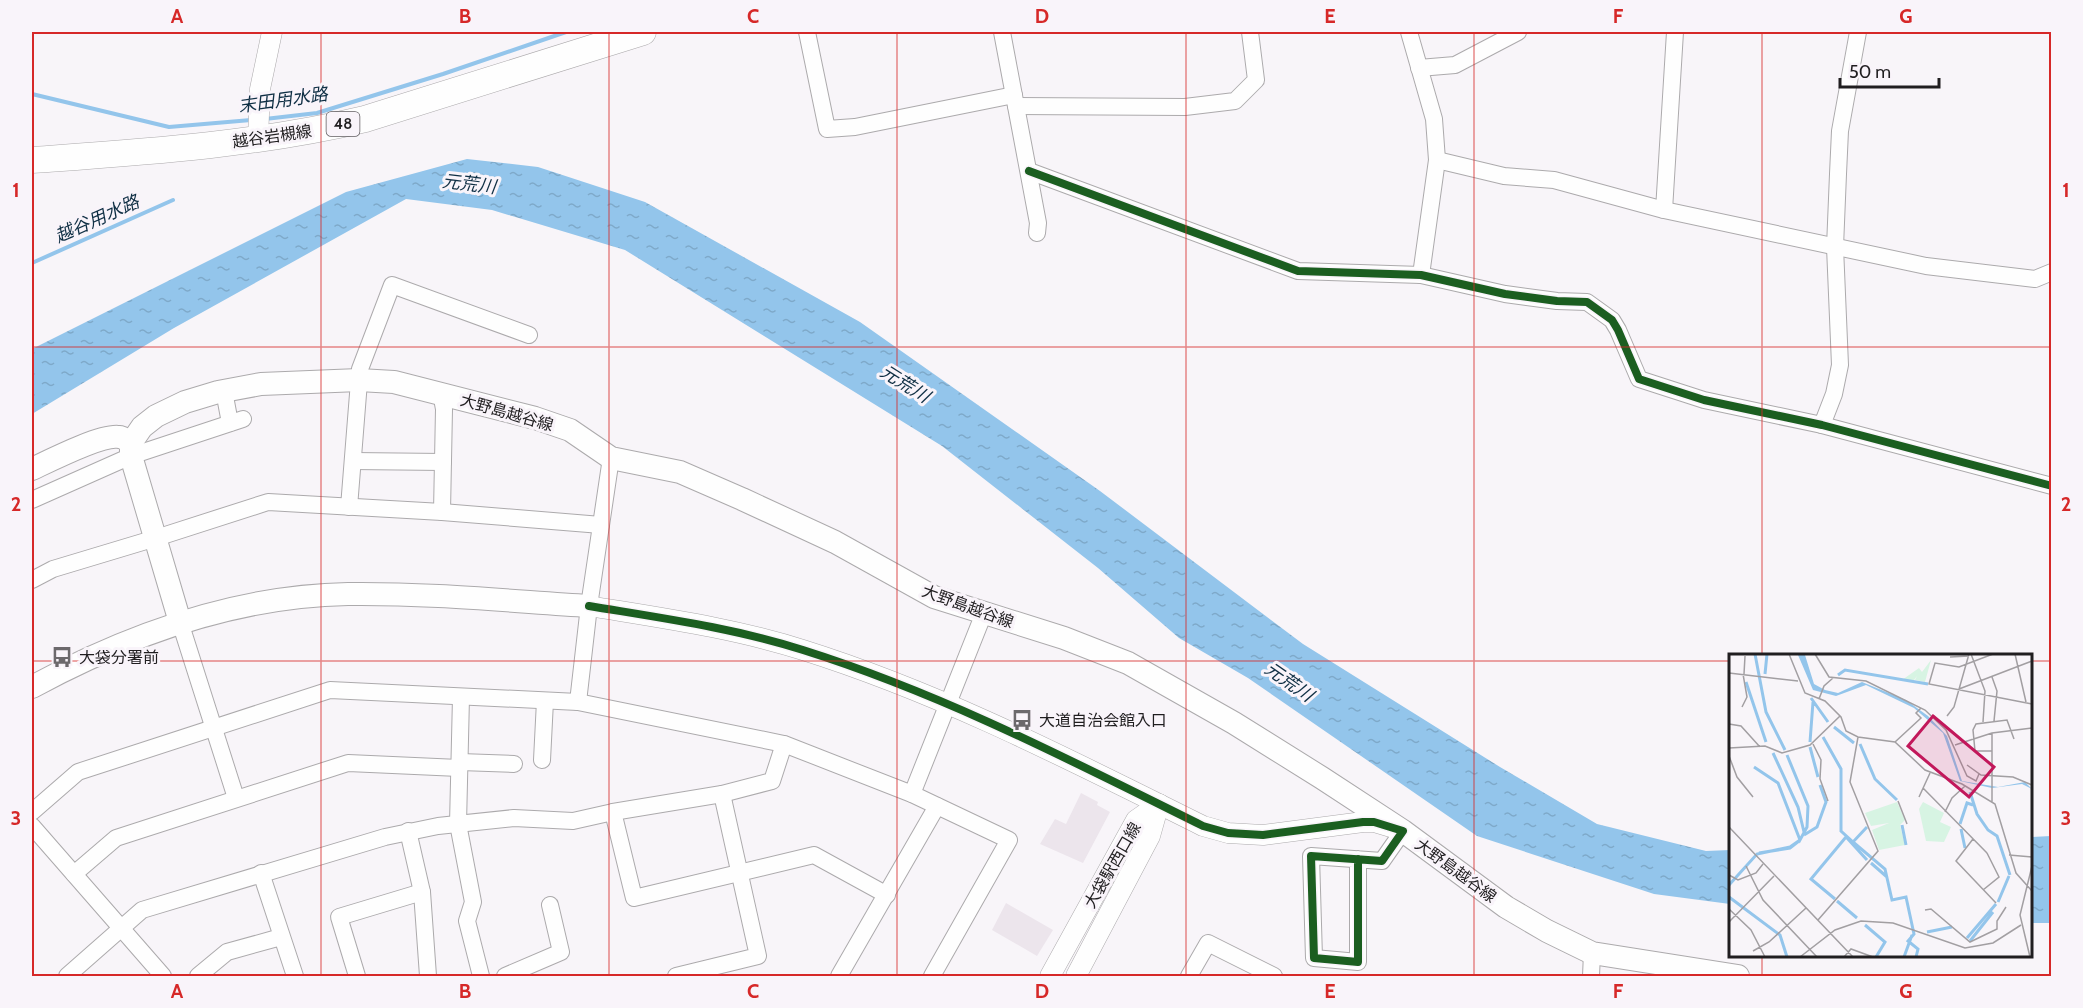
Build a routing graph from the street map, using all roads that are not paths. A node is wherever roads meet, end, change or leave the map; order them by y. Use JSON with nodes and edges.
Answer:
{"nodes":[{"id":1,"x":272,"y":32,"type":"edge"},
{"id":2,"x":643,"y":32,"type":"edge"},
{"id":3,"x":807,"y":32,"type":"edge"},
{"id":4,"x":1002,"y":32,"type":"edge"},
{"id":5,"x":1250,"y":32,"type":"edge"},
{"id":6,"x":1408,"y":32,"type":"edge"},
{"id":7,"x":1518,"y":32,"type":"edge"},
{"id":8,"x":1675,"y":32,"type":"edge"},
{"id":9,"x":1857,"y":32,"type":"edge"},
{"id":10,"x":1419,"y":68,"type":"junction"},
{"id":11,"x":1015,"y":100,"type":"junction"},
{"id":12,"x":258,"y":127,"type":"junction"},
{"id":13,"x":32,"y":160,"type":"edge"},
{"id":14,"x":1437,"y":160,"type":"junction"},
{"id":15,"x":1029,"y":171,"type":"junction"},
{"id":16,"x":1664,"y":210,"type":"junction"},
{"id":17,"x":1037,"y":233,"type":"dead end"},
{"id":18,"x":1835,"y":247,"type":"junction"},
{"id":19,"x":2052,"y":272,"type":"edge"},
{"id":20,"x":1421,"y":275,"type":"junction"},
{"id":21,"x":2044,"y":281,"type":"edge"},
{"id":22,"x":529,"y":335,"type":"dead end"},
{"id":23,"x":359,"y":380,"type":"junction"},
{"id":24,"x":224,"y":391,"type":"junction"},
{"id":25,"x":441,"y":393,"type":"junction"},
{"id":26,"x":1822,"y":425,"type":"junction"},
{"id":27,"x":131,"y":450,"type":"junction"},
{"id":28,"x":611,"y":458,"type":"junction"},
{"id":29,"x":353,"y":461,"type":"junction"},
{"id":30,"x":443,"y":462,"type":"junction"},
{"id":31,"x":32,"y":469,"type":"edge"},
{"id":32,"x":2052,"y":486,"type":"edge"},
{"id":33,"x":32,"y":500,"type":"edge"},
{"id":34,"x":349,"y":507,"type":"junction"},
{"id":35,"x":442,"y":512,"type":"junction"},
{"id":36,"x":601,"y":525,"type":"junction"},
{"id":37,"x":156,"y":538,"type":"junction"},
{"id":38,"x":32,"y":580,"type":"edge"},
{"id":39,"x":589,"y":606,"type":"junction"},
{"id":40,"x":984,"y":613,"type":"junction"},
{"id":41,"x":180,"y":622,"type":"junction"},
{"id":42,"x":32,"y":687,"type":"edge"},
{"id":43,"x":462,"y":698,"type":"junction"},
{"id":44,"x":545,"y":701,"type":"junction"},
{"id":45,"x":578,"y":702,"type":"junction"},
{"id":46,"x":948,"y":702,"type":"junction"},
{"id":47,"x":214,"y":728,"type":"junction"},
{"id":48,"x":784,"y":744,"type":"junction"},
{"id":49,"x":542,"y":760,"type":"dead end"},
{"id":50,"x":514,"y":764,"type":"dead end"},
{"id":51,"x":460,"y":765,"type":"junction"},
{"id":52,"x":722,"y":794,"type":"junction"},
{"id":53,"x":912,"y":794,"type":"junction"},
{"id":54,"x":236,"y":798,"type":"junction"},
{"id":55,"x":1158,"y":804,"type":"junction"},
{"id":56,"x":937,"y":806,"type":"junction"},
{"id":57,"x":32,"y":812,"type":"edge"},
{"id":58,"x":613,"y":812,"type":"junction"},
{"id":59,"x":458,"y":825,"type":"junction"},
{"id":60,"x":32,"y":826,"type":"edge"},
{"id":61,"x":408,"y":831,"type":"junction"},
{"id":62,"x":1402,"y":831,"type":"junction"},
{"id":63,"x":1358,"y":859,"type":"junction"},
{"id":64,"x":740,"y":872,"type":"junction"},
{"id":65,"x":261,"y":873,"type":"junction"},
{"id":66,"x":74,"y":874,"type":"junction"},
{"id":67,"x":422,"y":892,"type":"junction"},
{"id":68,"x":887,"y":895,"type":"junction"},
{"id":69,"x":550,"y":905,"type":"dead end"},
{"id":70,"x":121,"y":930,"type":"junction"},
{"id":71,"x":281,"y":937,"type":"junction"},
{"id":72,"x":1592,"y":952,"type":"junction"},
{"id":73,"x":67,"y":976,"type":"edge"},
{"id":74,"x":163,"y":976,"type":"edge"},
{"id":75,"x":198,"y":976,"type":"edge"},
{"id":76,"x":295,"y":976,"type":"edge"},
{"id":77,"x":357,"y":976,"type":"edge"},
{"id":78,"x":428,"y":976,"type":"edge"},
{"id":79,"x":481,"y":976,"type":"edge"},
{"id":80,"x":505,"y":976,"type":"edge"},
{"id":81,"x":676,"y":976,"type":"edge"},
{"id":82,"x":839,"y":976,"type":"edge"},
{"id":83,"x":932,"y":976,"type":"edge"},
{"id":84,"x":1050,"y":976,"type":"edge"},
{"id":85,"x":1076,"y":976,"type":"edge"},
{"id":86,"x":1189,"y":976,"type":"edge"},
{"id":87,"x":1274,"y":976,"type":"edge"},
{"id":88,"x":1591,"y":976,"type":"edge"},
{"id":89,"x":1738,"y":976,"type":"edge"}],
"edges":[{"from":1,"to":12,"type":"street"},
{"from":2,"to":12,"type":"main road","name":"越谷岩槻線","number":"48"},
{"from":3,"to":11,"type":"street"},
{"from":4,"to":11,"type":"street"},
{"from":5,"to":11,"type":"street"},
{"from":6,"to":10,"type":"street"},
{"from":7,"to":10,"type":"street"},
{"from":8,"to":16,"type":"street"},
{"from":9,"to":18,"type":"street"},
{"from":10,"to":14,"type":"street"},
{"from":11,"to":15,"type":"street"},
{"from":12,"to":13,"type":"main road","name":"越谷岩槻線","number":"48"},
{"from":14,"to":16,"type":"street"},
{"from":14,"to":20,"type":"street"},
{"from":15,"to":17,"type":"street"},
{"from":15,"to":20,"type":"street"},
{"from":16,"to":18,"type":"street"},
{"from":18,"to":21,"type":"street"},
{"from":18,"to":26,"type":"street"},
{"from":19,"to":21,"type":"street"},
{"from":20,"to":26,"type":"street"},
{"from":22,"to":23,"type":"street"},
{"from":23,"to":24,"type":"main road","name":"大野島越谷線"},
{"from":23,"to":25,"type":"main road","name":"大野島越谷線"},
{"from":23,"to":29,"type":"street"},
{"from":24,"to":27,"type":"main road","name":"大野島越谷線"},
{"from":24,"to":27,"type":"street"},
{"from":25,"to":28,"type":"main road","name":"大野島越谷線"},
{"from":25,"to":30,"type":"street"},
{"from":26,"to":32,"type":"street"},
{"from":27,"to":31,"type":"main road"},
{"from":27,"to":33,"type":"street"},
{"from":27,"to":37,"type":"main road"},
{"from":28,"to":36,"type":"street"},
{"from":28,"to":40,"type":"main road","name":"大野島越谷線"},
{"from":29,"to":30,"type":"street"},
{"from":29,"to":34,"type":"street"},
{"from":30,"to":35,"type":"street"},
{"from":34,"to":35,"type":"street"},
{"from":34,"to":37,"type":"street"},
{"from":35,"to":36,"type":"street"},
{"from":36,"to":39,"type":"street"},
{"from":37,"to":38,"type":"street"},
{"from":37,"to":41,"type":"main road"},
{"from":39,"to":41,"type":"main road"},
{"from":39,"to":45,"type":"street"},
{"from":39,"to":46,"type":"street"},
{"from":40,"to":46,"type":"street"},
{"from":40,"to":62,"type":"main road","name":"大野島越谷線"},
{"from":41,"to":42,"type":"main road"},
{"from":41,"to":47,"type":"street"},
{"from":43,"to":44,"type":"street"},
{"from":43,"to":47,"type":"street"},
{"from":43,"to":51,"type":"street"},
{"from":44,"to":45,"type":"street"},
{"from":44,"to":49,"type":"street"},
{"from":45,"to":48,"type":"street"},
{"from":46,"to":53,"type":"street"},
{"from":46,"to":55,"type":"street"},
{"from":47,"to":54,"type":"street"},
{"from":47,"to":57,"type":"street"},
{"from":48,"to":52,"type":"street"},
{"from":48,"to":53,"type":"street"},
{"from":50,"to":51,"type":"street"},
{"from":51,"to":54,"type":"street"},
{"from":51,"to":59,"type":"street"},
{"from":52,"to":58,"type":"street"},
{"from":52,"to":64,"type":"street"},
{"from":53,"to":56,"type":"street"},
{"from":54,"to":66,"type":"street"},
{"from":55,"to":62,"type":"street"},
{"from":55,"to":84,"type":"street","name":"大袋駅西口線"},
{"from":55,"to":85,"type":"street","name":"大袋駅西口線"},
{"from":56,"to":68,"type":"street"},
{"from":56,"to":83,"type":"street"},
{"from":58,"to":59,"type":"street"},
{"from":58,"to":64,"type":"street"},
{"from":59,"to":61,"type":"street"},
{"from":59,"to":79,"type":"street"},
{"from":60,"to":66,"type":"street"},
{"from":61,"to":65,"type":"street"},
{"from":61,"to":67,"type":"street"},
{"from":62,"to":63,"type":"street"},
{"from":62,"to":72,"type":"main road","name":"大野島越谷線"},
{"from":63,"to":63,"type":"street"},
{"from":64,"to":68,"type":"street"},
{"from":64,"to":81,"type":"street"},
{"from":65,"to":70,"type":"street"},
{"from":65,"to":71,"type":"street"},
{"from":66,"to":70,"type":"street"},
{"from":67,"to":77,"type":"street"},
{"from":67,"to":78,"type":"street"},
{"from":68,"to":82,"type":"street"},
{"from":69,"to":80,"type":"street"},
{"from":70,"to":73,"type":"street"},
{"from":70,"to":74,"type":"street"},
{"from":71,"to":75,"type":"street"},
{"from":71,"to":76,"type":"street"},
{"from":72,"to":88,"type":"street"},
{"from":72,"to":89,"type":"main road","name":"大野島越谷線"},
{"from":86,"to":87,"type":"street"}]}
